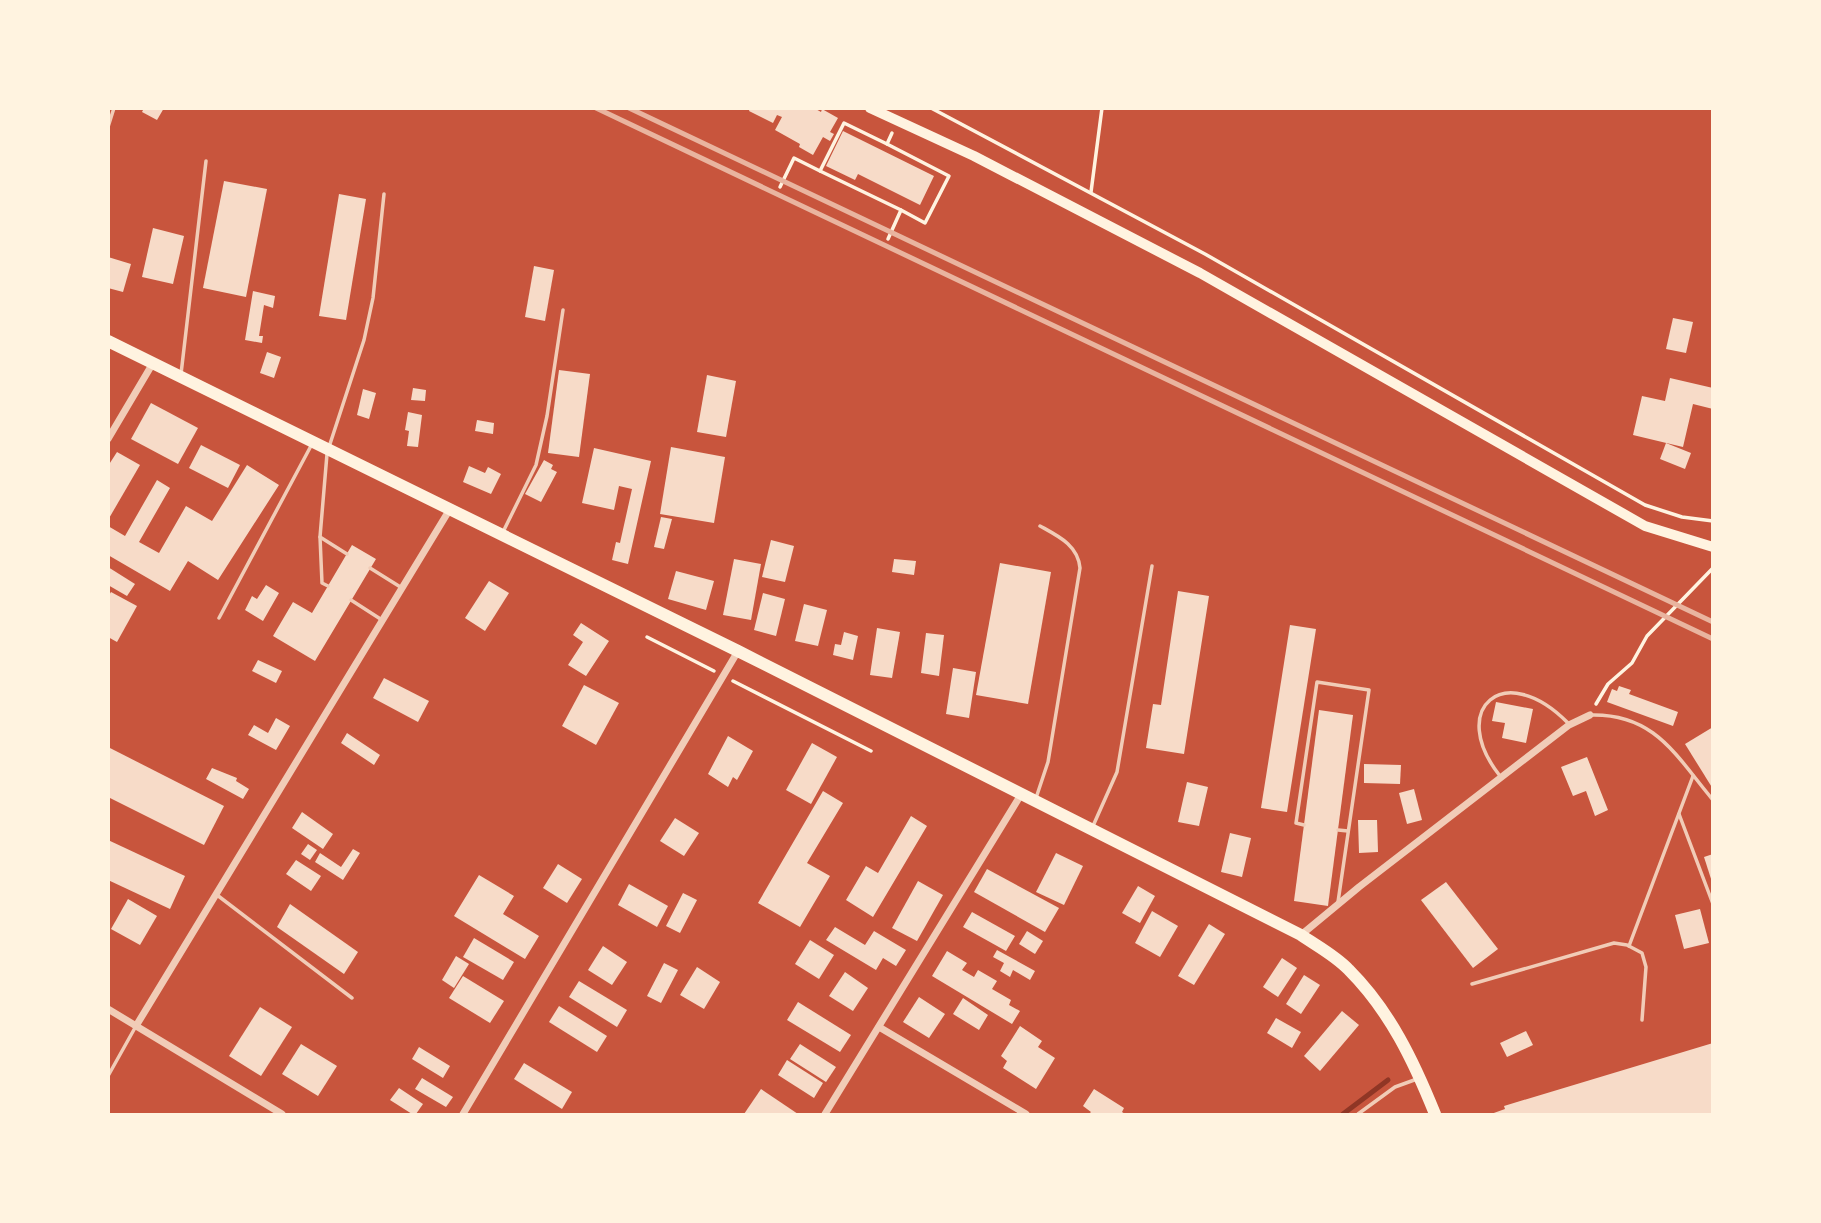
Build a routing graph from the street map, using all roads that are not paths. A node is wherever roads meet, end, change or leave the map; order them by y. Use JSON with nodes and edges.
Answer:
{"nodes":[{"id":1,"x":114,"y":108,"type":"edge"},
{"id":2,"x":870,"y":108,"type":"edge"},
{"id":3,"x":108,"y":127,"type":"edge"},
{"id":4,"x":206,"y":161,"type":"dead end"},
{"id":5,"x":384,"y":194,"type":"dead end"},
{"id":6,"x":563,"y":310,"type":"dead end"},
{"id":7,"x":108,"y":341,"type":"edge"},
{"id":8,"x":153,"y":363,"type":"junction"},
{"id":9,"x":181,"y":377,"type":"junction"},
{"id":10,"x":108,"y":439,"type":"edge"},
{"id":11,"x":313,"y":442,"type":"junction"},
{"id":12,"x":328,"y":449,"type":"junction"},
{"id":13,"x":450,"y":508,"type":"junction"},
{"id":14,"x":1040,"y":526,"type":"dead end"},
{"id":15,"x":503,"y":534,"type":"junction"},
{"id":16,"x":320,"y":537,"type":"junction"},
{"id":17,"x":1713,"y":547,"type":"edge"},
{"id":18,"x":347,"y":554,"type":"dead end"},
{"id":19,"x":1152,"y":566,"type":"dead end"},
{"id":20,"x":370,"y":568,"type":"dead end"},
{"id":21,"x":328,"y":586,"type":"dead end"},
{"id":22,"x":402,"y":588,"type":"junction"},
{"id":23,"x":351,"y":600,"type":"dead end"},
{"id":24,"x":219,"y":618,"type":"dead end"},
{"id":25,"x":382,"y":620,"type":"junction"},
{"id":26,"x":738,"y":651,"type":"junction"},
{"id":27,"x":1590,"y":715,"type":"joint"},
{"id":28,"x":1569,"y":725,"type":"junction"},
{"id":29,"x":1693,"y":776,"type":"junction"},
{"id":30,"x":1501,"y":778,"type":"junction"},
{"id":31,"x":1022,"y":793,"type":"junction"},
{"id":32,"x":1035,"y":800,"type":"junction"},
{"id":33,"x":1713,"y":800,"type":"edge"},
{"id":34,"x":1679,"y":813,"type":"junction"},
{"id":35,"x":1304,"y":825,"type":"dead end"},
{"id":36,"x":1092,"y":828,"type":"junction"},
{"id":37,"x":1338,"y":830,"type":"dead end"},
{"id":38,"x":1348,"y":831,"type":"junction"},
{"id":39,"x":216,"y":894,"type":"junction"},
{"id":40,"x":1338,"y":904,"type":"junction"},
{"id":41,"x":1713,"y":904,"type":"edge"},
{"id":42,"x":1301,"y":935,"type":"junction"},
{"id":43,"x":1629,"y":946,"type":"junction"},
{"id":44,"x":1472,"y":984,"type":"dead end"},
{"id":45,"x":352,"y":998,"type":"dead end"},
{"id":46,"x":111,"y":1013,"type":"edge"},
{"id":47,"x":1642,"y":1020,"type":"dead end"},
{"id":48,"x":136,"y":1026,"type":"junction"},
{"id":49,"x":879,"y":1027,"type":"junction"},
{"id":50,"x":108,"y":1076,"type":"edge"},
{"id":51,"x":1419,"y":1079,"type":"junction"},
{"id":52,"x":282,"y":1115,"type":"edge"},
{"id":53,"x":463,"y":1115,"type":"edge"},
{"id":54,"x":825,"y":1115,"type":"edge"},
{"id":55,"x":1026,"y":1115,"type":"edge"},
{"id":56,"x":1358,"y":1115,"type":"edge"},
{"id":57,"x":1434,"y":1115,"type":"edge"}],
"edges":[{"from":1,"to":3,"type":"lane"},
{"from":2,"to":17,"type":"main road"},
{"from":4,"to":9,"type":"lane"},
{"from":5,"to":12,"type":"lane"},
{"from":6,"to":15,"type":"lane"},
{"from":7,"to":8,"type":"main road"},
{"from":8,"to":9,"type":"main road"},
{"from":8,"to":10,"type":"street"},
{"from":9,"to":11,"type":"main road"},
{"from":11,"to":12,"type":"main road"},
{"from":11,"to":24,"type":"lane"},
{"from":12,"to":13,"type":"main road"},
{"from":12,"to":16,"type":"lane"},
{"from":13,"to":15,"type":"main road"},
{"from":13,"to":22,"type":"street"},
{"from":14,"to":32,"type":"lane"},
{"from":15,"to":26,"type":"main road"},
{"from":16,"to":18,"type":"lane"},
{"from":16,"to":21,"type":"lane"},
{"from":19,"to":36,"type":"lane"},
{"from":20,"to":22,"type":"lane"},
{"from":22,"to":25,"type":"street"},
{"from":23,"to":25,"type":"lane"},
{"from":25,"to":39,"type":"street"},
{"from":26,"to":31,"type":"main road"},
{"from":26,"to":53,"type":"street"},
{"from":27,"to":28,"type":"street"},
{"from":27,"to":29,"type":"lane"},
{"from":28,"to":30,"type":"street"},
{"from":28,"to":30,"type":"lane"},
{"from":29,"to":33,"type":"lane"},
{"from":29,"to":34,"type":"lane"},
{"from":30,"to":40,"type":"street"},
{"from":31,"to":32,"type":"main road"},
{"from":31,"to":49,"type":"street"},
{"from":32,"to":36,"type":"main road"},
{"from":34,"to":41,"type":"lane"},
{"from":34,"to":43,"type":"lane"},
{"from":35,"to":38,"type":"lane"},
{"from":36,"to":42,"type":"main road"},
{"from":37,"to":38,"type":"lane"},
{"from":38,"to":40,"type":"lane"},
{"from":39,"to":45,"type":"lane"},
{"from":39,"to":48,"type":"street"},
{"from":40,"to":42,"type":"street"},
{"from":42,"to":51,"type":"main road"},
{"from":43,"to":44,"type":"lane"},
{"from":43,"to":47,"type":"lane"},
{"from":46,"to":48,"type":"street"},
{"from":48,"to":50,"type":"lane"},
{"from":48,"to":52,"type":"street"},
{"from":49,"to":54,"type":"street"},
{"from":49,"to":55,"type":"street"},
{"from":51,"to":56,"type":"lane"},
{"from":51,"to":57,"type":"main road"}]}
